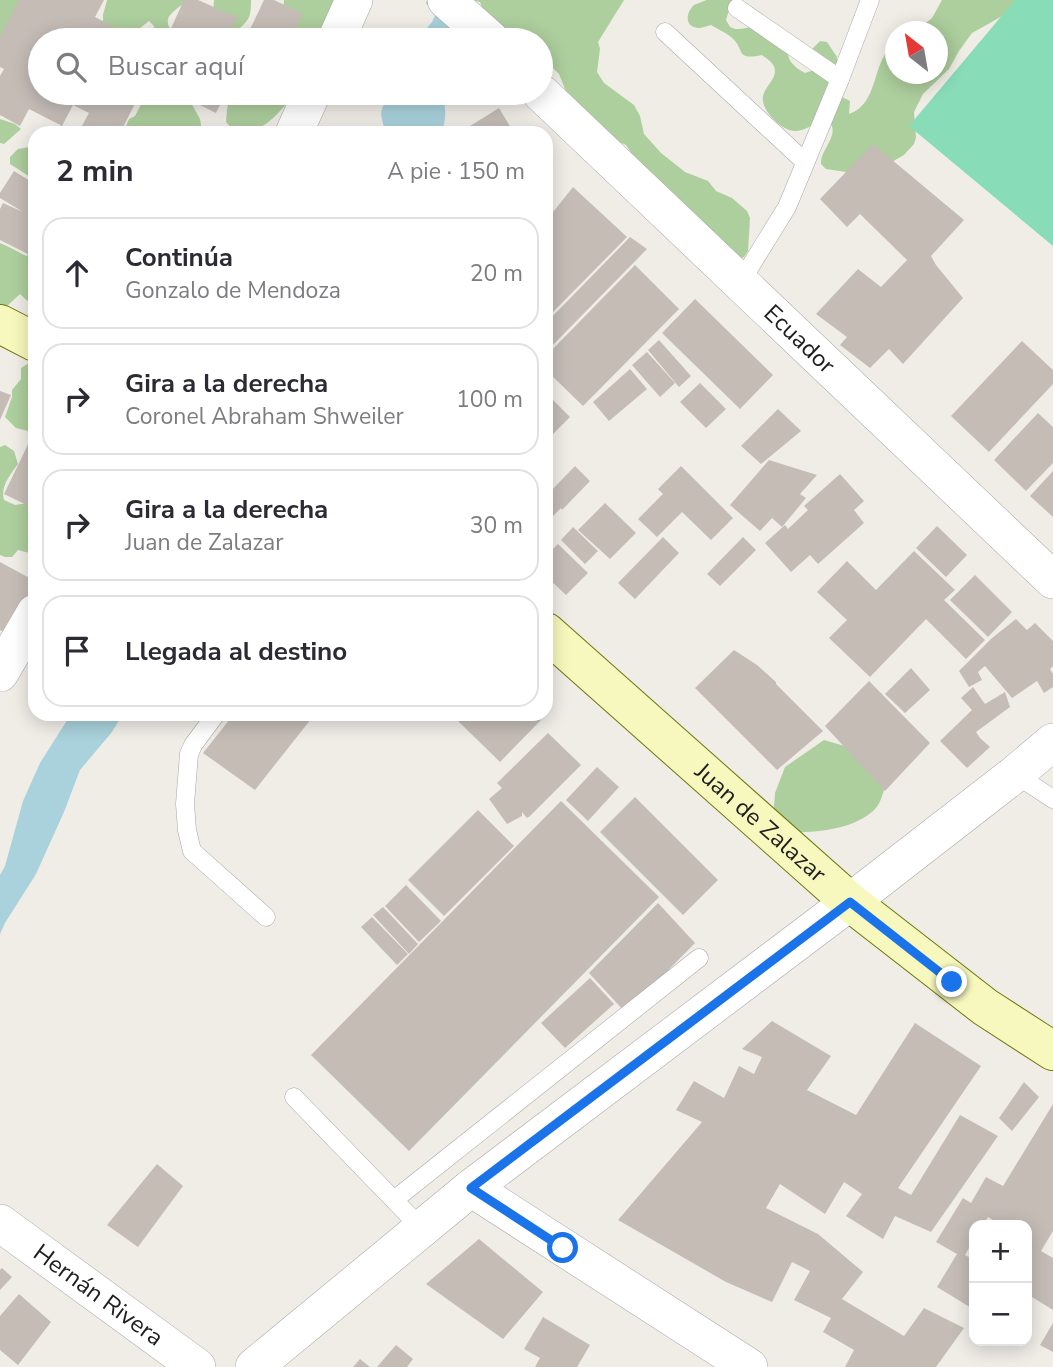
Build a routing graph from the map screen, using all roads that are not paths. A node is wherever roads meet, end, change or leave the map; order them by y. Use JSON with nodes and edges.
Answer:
{"nodes":[{"id":1,"x":354,"y":0,"type":"edge"},
{"id":2,"x":446,"y":0,"type":"edge"},
{"id":3,"x":870,"y":0,"type":"edge"},
{"id":4,"x":737,"y":8,"type":"dead end"},
{"id":5,"x":341,"y":28,"type":"edge"},
{"id":6,"x":478,"y":28,"type":"edge"},
{"id":7,"x":665,"y":32,"type":"dead end"},
{"id":8,"x":840,"y":79,"type":"junction"},
{"id":9,"x":307,"y":105,"type":"edge"},
{"id":10,"x":553,"y":105,"type":"edge"},
{"id":11,"x":297,"y":126,"type":"edge"},
{"id":12,"x":805,"y":162,"type":"junction"},
{"id":13,"x":740,"y":283,"type":"junction"},
{"id":14,"x":0,"y":324,"type":"edge"},
{"id":15,"x":28,"y":338,"type":"edge"},
{"id":16,"x":1053,"y":580,"type":"edge"},
{"id":17,"x":28,"y":625,"type":"edge"},
{"id":18,"x":553,"y":638,"type":"edge"},
{"id":19,"x":0,"y":673,"type":"edge"},
{"id":20,"x":211,"y":721,"type":"edge"},
{"id":21,"x":1053,"y":742,"type":"edge"},
{"id":22,"x":1015,"y":774,"type":"junction"},
{"id":23,"x":1053,"y":799,"type":"edge"},
{"id":24,"x":850,"y":902,"type":"junction"},
{"id":25,"x":266,"y":917,"type":"dead end"},
{"id":26,"x":699,"y":958,"type":"dead end"},
{"id":27,"x":1053,"y":1051,"type":"edge"},
{"id":28,"x":294,"y":1097,"type":"dead end"},
{"id":29,"x":471,"y":1188,"type":"junction"},
{"id":30,"x":394,"y":1200,"type":"junction"},
{"id":31,"x":0,"y":1223,"type":"edge"},
{"id":32,"x":422,"y":1228,"type":"junction"},
{"id":33,"x":197,"y":1367,"type":"edge"},
{"id":34,"x":254,"y":1367,"type":"edge"},
{"id":35,"x":749,"y":1367,"type":"edge"}],
"edges":[{"from":1,"to":5,"type":"street"},
{"from":2,"to":6,"type":"street"},
{"from":3,"to":8,"type":"lane"},
{"from":4,"to":8,"type":"lane"},
{"from":7,"to":12,"type":"lane"},
{"from":8,"to":12,"type":"lane"},
{"from":9,"to":11,"type":"street"},
{"from":10,"to":13,"type":"street","name":"Ecuador"},
{"from":12,"to":13,"type":"lane"},
{"from":13,"to":16,"type":"street","name":"Ecuador"},
{"from":14,"to":15,"type":"street"},
{"from":17,"to":19,"type":"street"},
{"from":18,"to":24,"type":"street","name":"Juan de Zalazar"},
{"from":20,"to":25,"type":"lane"},
{"from":21,"to":22,"type":"street"},
{"from":22,"to":23,"type":"lane"},
{"from":22,"to":24,"type":"street"},
{"from":24,"to":27,"type":"street","name":"Juan de Zalazar"},
{"from":24,"to":29,"type":"street"},
{"from":26,"to":30,"type":"lane"},
{"from":28,"to":30,"type":"lane"},
{"from":29,"to":32,"type":"street"},
{"from":29,"to":35,"type":"street"},
{"from":30,"to":32,"type":"lane"},
{"from":31,"to":33,"type":"street","name":"Hernán Rivera"},
{"from":32,"to":34,"type":"street"}]}
